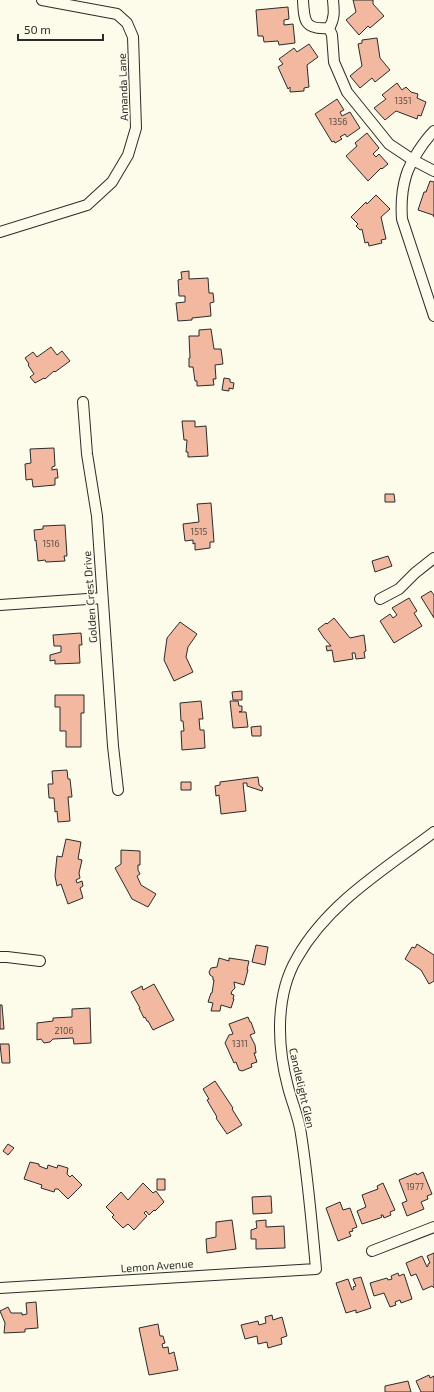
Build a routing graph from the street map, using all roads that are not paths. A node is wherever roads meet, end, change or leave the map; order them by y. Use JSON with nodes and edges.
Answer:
{"nodes":[{"id":1,"x":42,"y":0,"type":"edge"},
{"id":2,"x":303,"y":0,"type":"edge"},
{"id":3,"x":334,"y":0,"type":"edge"},
{"id":4,"x":329,"y":28,"type":"junction"},
{"id":5,"x":434,"y":131,"type":"edge"},
{"id":6,"x":413,"y":160,"type":"junction"},
{"id":7,"x":434,"y":172,"type":"edge"},
{"id":8,"x":0,"y":232,"type":"edge"},
{"id":9,"x":434,"y":316,"type":"edge"},
{"id":10,"x":83,"y":402,"type":"dead end"},
{"id":11,"x":434,"y":558,"type":"edge"},
{"id":12,"x":102,"y":598,"type":"junction"},
{"id":13,"x":380,"y":599,"type":"dead end"},
{"id":14,"x":0,"y":605,"type":"edge"},
{"id":15,"x":118,"y":790,"type":"dead end"},
{"id":16,"x":434,"y":832,"type":"edge"},
{"id":17,"x":0,"y":957,"type":"edge"},
{"id":18,"x":40,"y":961,"type":"dead end"},
{"id":19,"x":434,"y":1227,"type":"edge"},
{"id":20,"x":372,"y":1252,"type":"dead end"},
{"id":21,"x":316,"y":1269,"type":"joint"},
{"id":22,"x":0,"y":1288,"type":"edge"}],
"edges":[{"from":1,"to":8,"type":"street","name":"Amanda Lane"},
{"from":2,"to":4,"type":"street"},
{"from":3,"to":4,"type":"street"},
{"from":4,"to":6,"type":"street"},
{"from":5,"to":6,"type":"street"},
{"from":6,"to":7,"type":"street"},
{"from":6,"to":9,"type":"street"},
{"from":10,"to":12,"type":"street","name":"Golden Crest Drive"},
{"from":11,"to":13,"type":"street"},
{"from":12,"to":14,"type":"street"},
{"from":12,"to":15,"type":"street","name":"Golden Crest Drive"},
{"from":16,"to":21,"type":"street","name":"Candlelight Glen"},
{"from":17,"to":18,"type":"street"},
{"from":19,"to":20,"type":"street"},
{"from":21,"to":22,"type":"street","name":"Lemon Avenue"}]}
